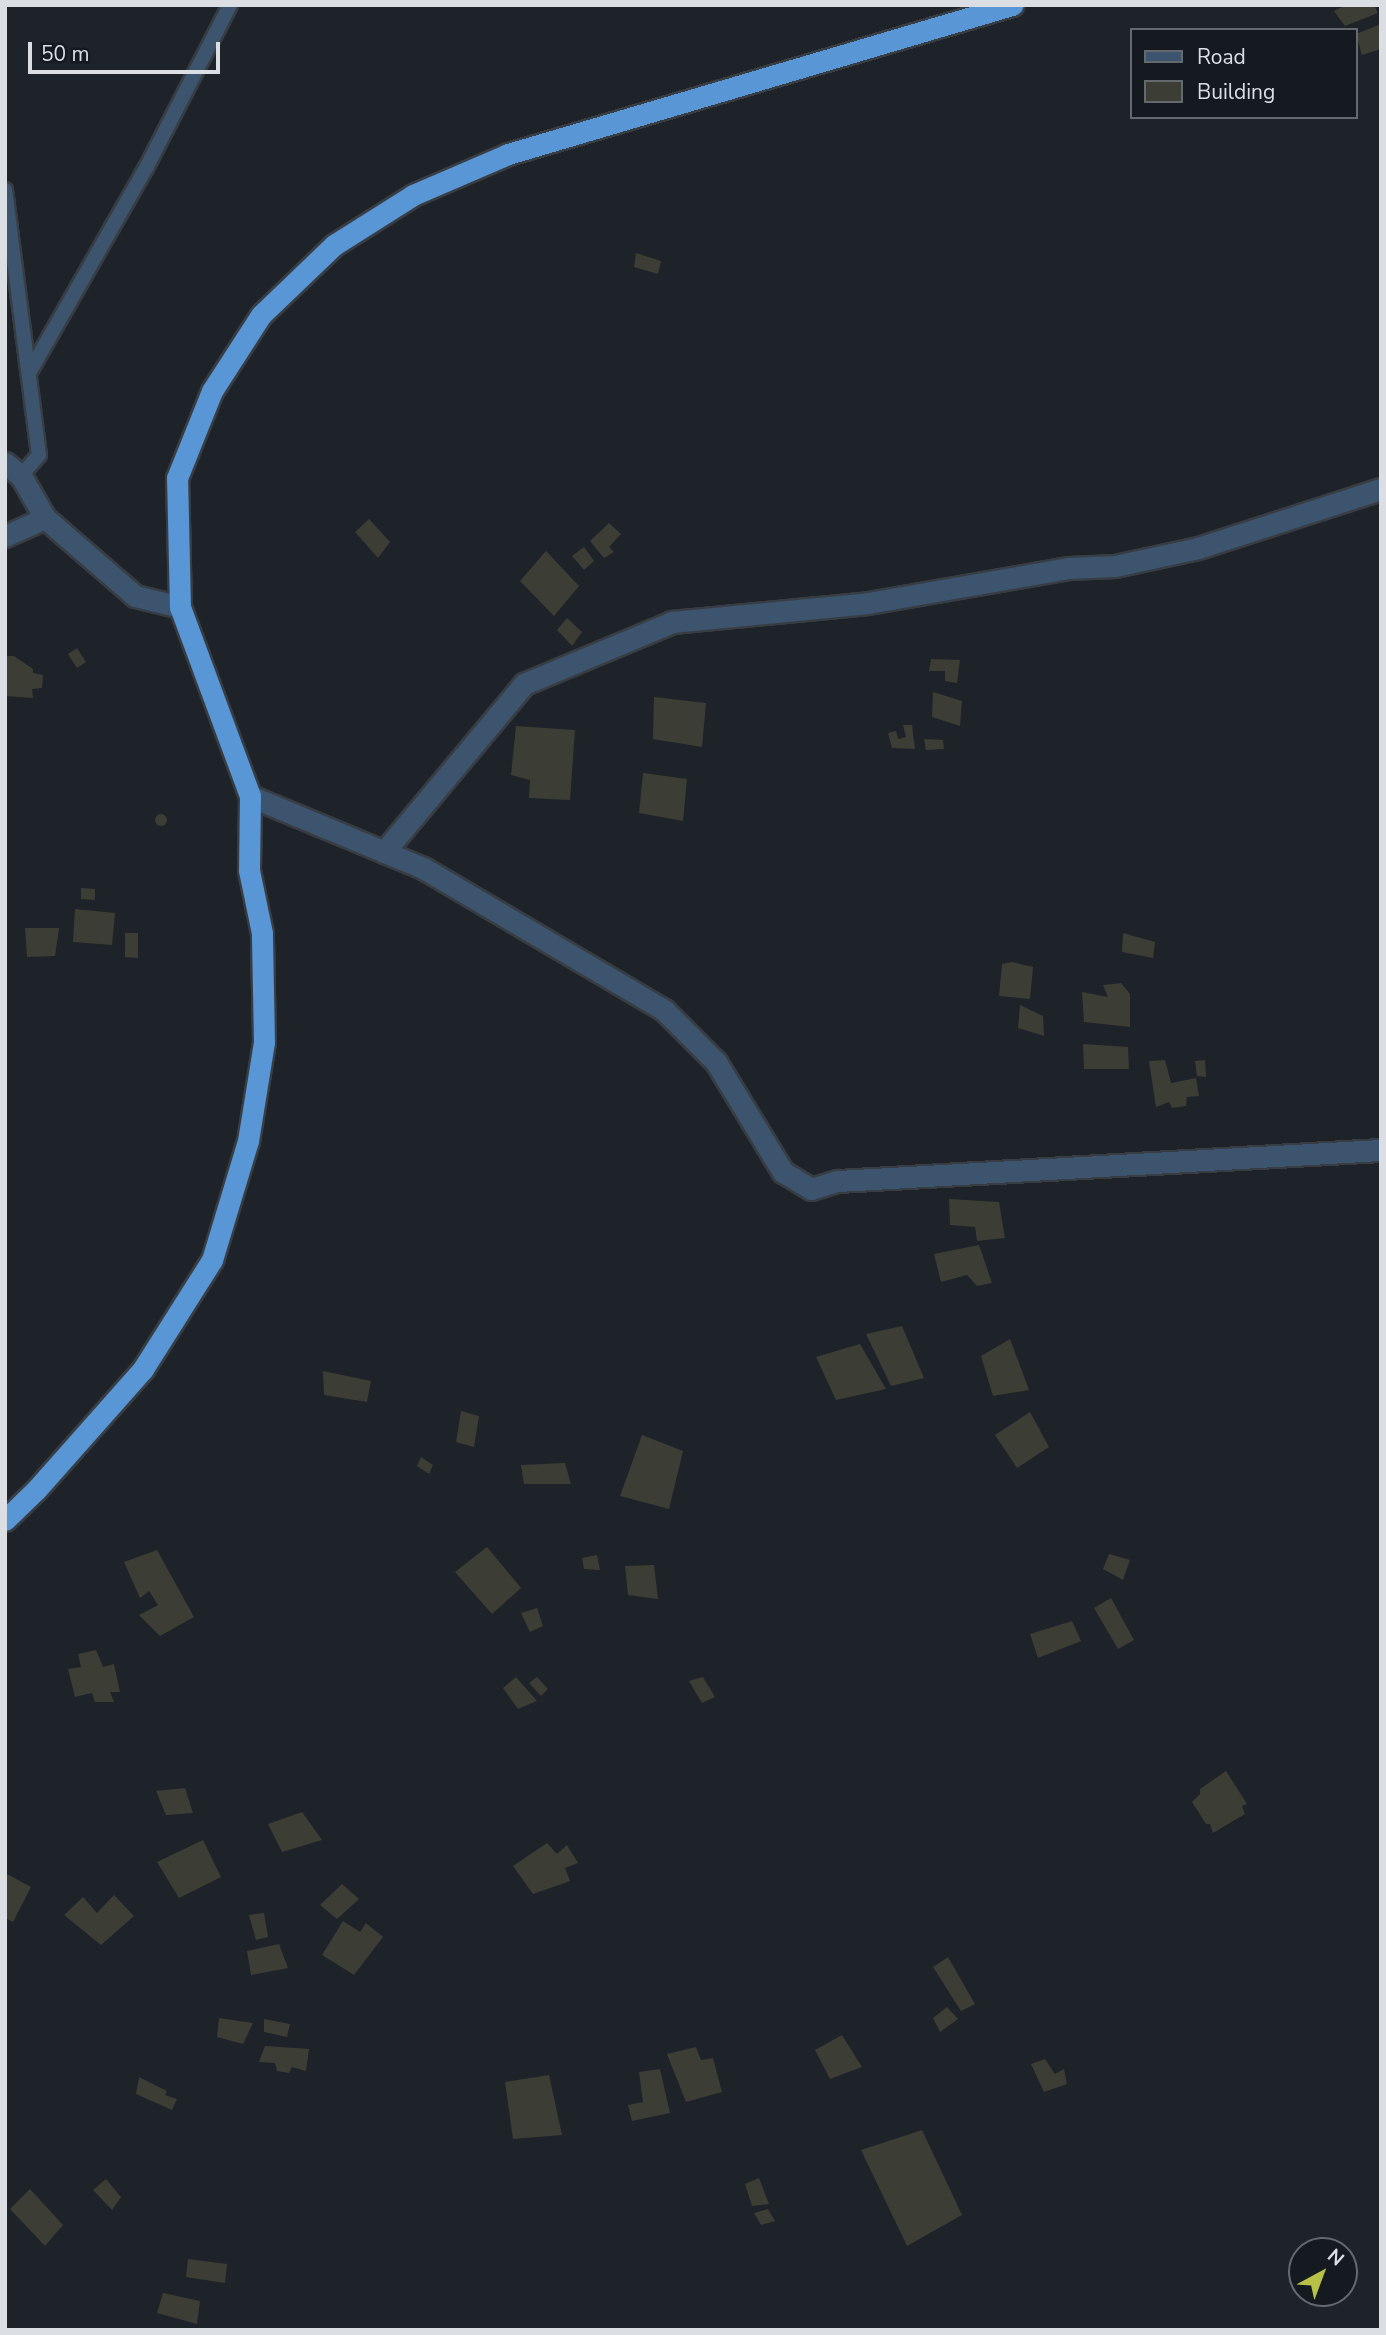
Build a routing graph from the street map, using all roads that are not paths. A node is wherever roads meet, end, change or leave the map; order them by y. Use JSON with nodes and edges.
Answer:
{"nodes":[{"id":1,"x":230,"y":5,"type":"edge"},
{"id":2,"x":1012,"y":5,"type":"edge"},
{"id":3,"x":5,"y":190,"type":"edge"},
{"id":4,"x":29,"y":373,"type":"junction"},
{"id":5,"x":13,"y":469,"type":"edge"},
{"id":6,"x":1381,"y":489,"type":"edge"},
{"id":7,"x":46,"y":518,"type":"junction"},
{"id":8,"x":5,"y":536,"type":"edge"},
{"id":9,"x":180,"y":607,"type":"junction"},
{"id":10,"x":250,"y":796,"type":"junction"},
{"id":11,"x":384,"y":852,"type":"junction"},
{"id":12,"x":1381,"y":1150,"type":"edge"},
{"id":13,"x":5,"y":1520,"type":"edge"}],
"edges":[{"from":1,"to":4,"type":"lane"},
{"from":2,"to":9,"type":"highway"},
{"from":3,"to":4,"type":"lane"},
{"from":4,"to":5,"type":"lane"},
{"from":5,"to":7,"type":"street"},
{"from":6,"to":11,"type":"street"},
{"from":7,"to":8,"type":"street"},
{"from":7,"to":9,"type":"street"},
{"from":9,"to":10,"type":"highway"},
{"from":10,"to":11,"type":"street"},
{"from":10,"to":13,"type":"highway"},
{"from":11,"to":12,"type":"street"}]}
